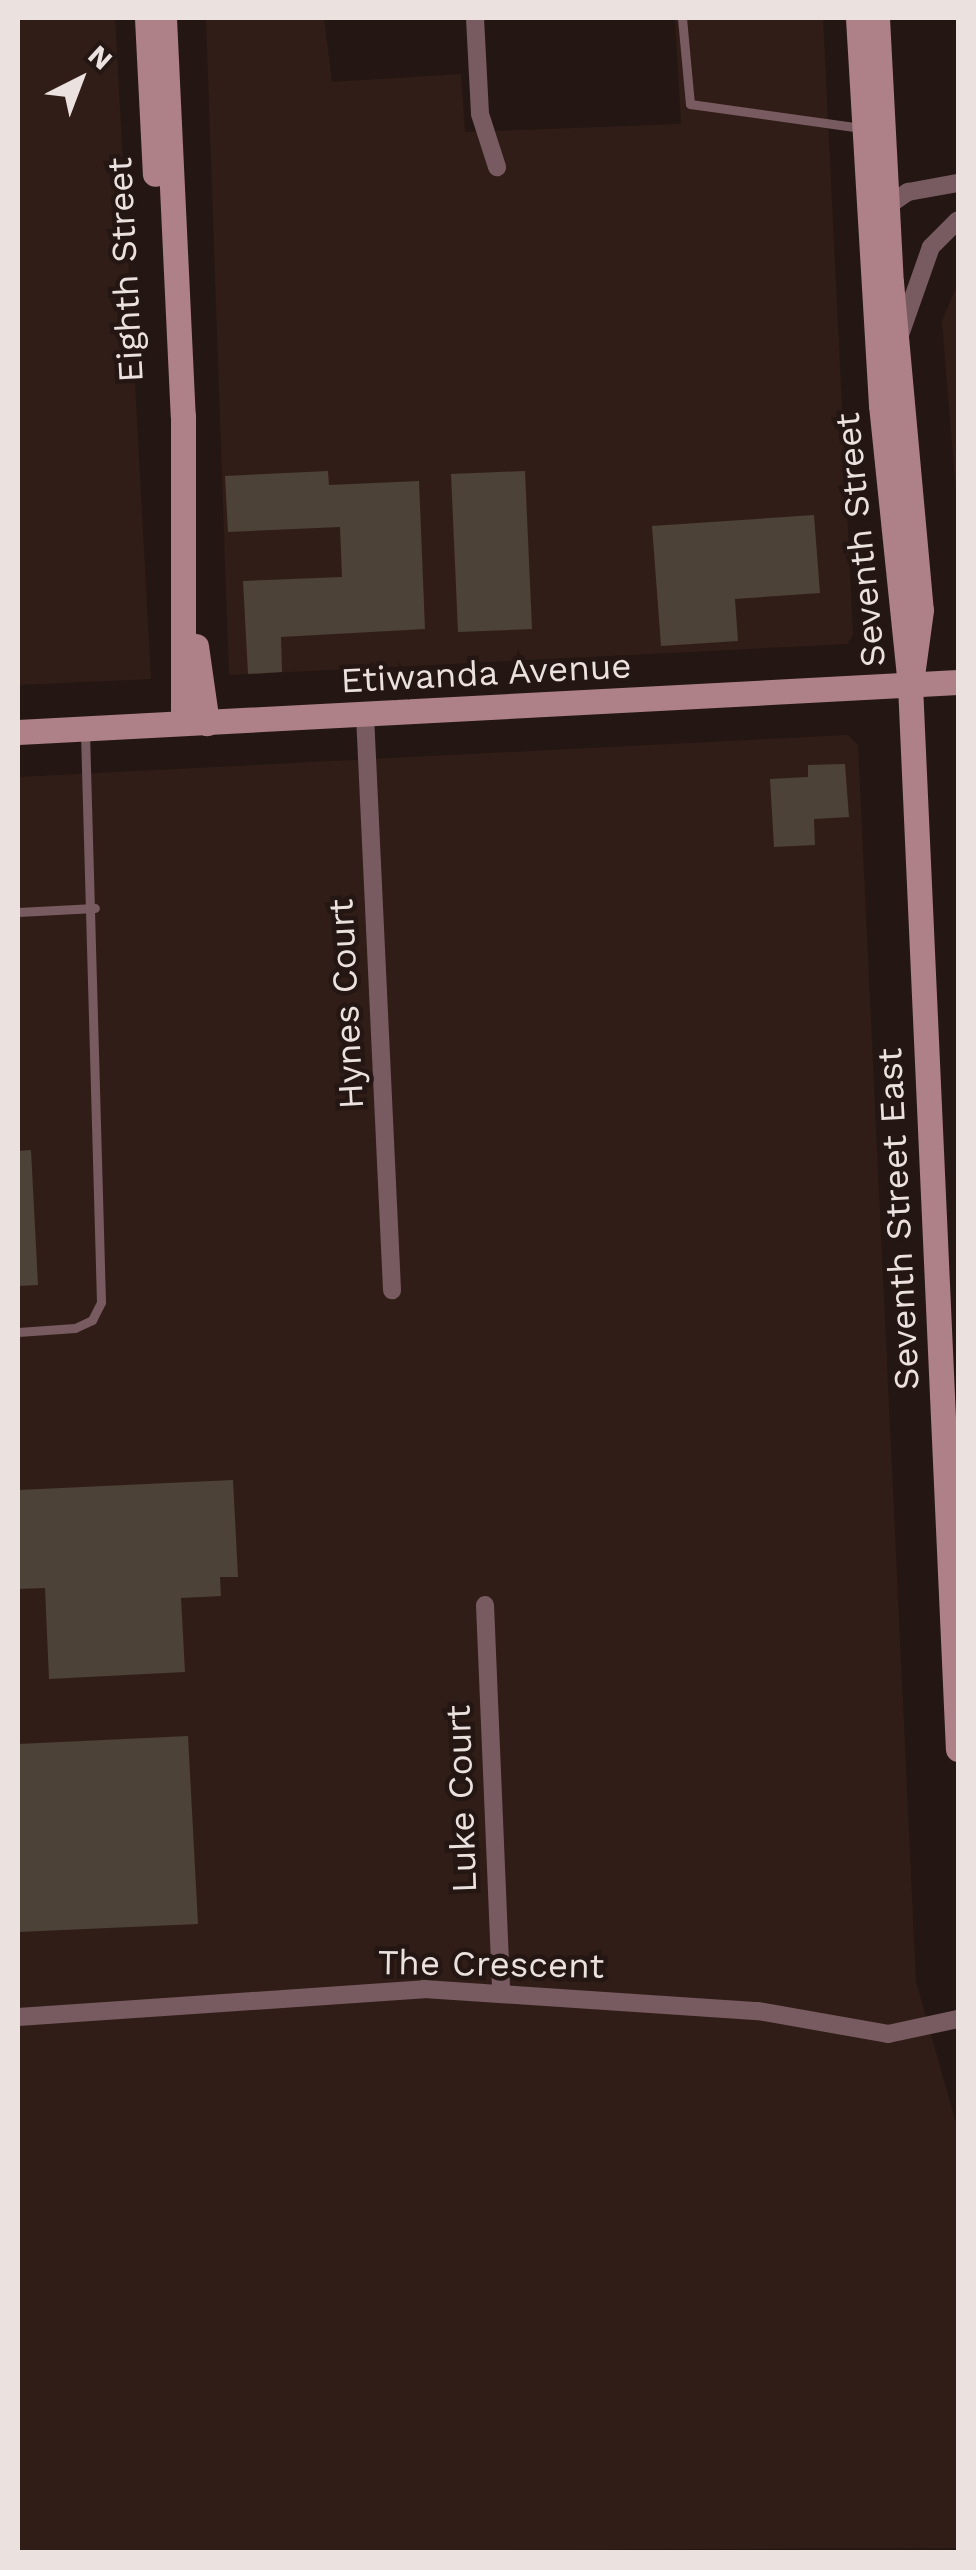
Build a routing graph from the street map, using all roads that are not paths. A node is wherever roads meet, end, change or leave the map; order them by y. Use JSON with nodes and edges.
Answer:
{"nodes":[{"id":1,"x":147,"y":18,"type":"edge"},
{"id":2,"x":164,"y":18,"type":"edge"},
{"id":3,"x":475,"y":18,"type":"edge"},
{"id":4,"x":682,"y":18,"type":"edge"},
{"id":5,"x":858,"y":18,"type":"edge"},
{"id":6,"x":877,"y":18,"type":"edge"},
{"id":7,"x":864,"y":128,"type":"junction"},
{"id":8,"x":496,"y":167,"type":"dead end"},
{"id":9,"x":958,"y":182,"type":"edge"},
{"id":10,"x":887,"y":206,"type":"junction"},
{"id":11,"x":958,"y":220,"type":"edge"},
{"id":12,"x":868,"y":225,"type":"junction"},
{"id":13,"x":898,"y":342,"type":"junction"},
{"id":14,"x":183,"y":518,"type":"junction"},
{"id":15,"x":958,"y":682,"type":"edge"},
{"id":16,"x":910,"y":686,"type":"junction"},
{"id":17,"x":365,"y":714,"type":"junction"},
{"id":18,"x":195,"y":723,"type":"junction"},
{"id":19,"x":85,"y":728,"type":"junction"},
{"id":20,"x":18,"y":732,"type":"edge"},
{"id":21,"x":95,"y":908,"type":"junction"},
{"id":22,"x":18,"y":912,"type":"edge"},
{"id":23,"x":392,"y":1290,"type":"dead end"},
{"id":24,"x":18,"y":1332,"type":"edge"},
{"id":25,"x":485,"y":1605,"type":"dead end"},
{"id":26,"x":958,"y":1749,"type":"edge"},
{"id":27,"x":501,"y":1990,"type":"junction"},
{"id":28,"x":18,"y":2017,"type":"edge"},
{"id":29,"x":958,"y":2018,"type":"edge"}],
"edges":[{"from":1,"to":14,"type":"main road","name":"Eighth Street"},
{"from":2,"to":14,"type":"main road","name":"Eighth Street"},
{"from":3,"to":8,"type":"street"},
{"from":4,"to":7,"type":"lane"},
{"from":5,"to":7,"type":"main road","name":"Seventh Street"},
{"from":6,"to":10,"type":"main road","name":"Seventh Street"},
{"from":7,"to":12,"type":"main road","name":"Seventh Street"},
{"from":9,"to":10,"type":"street"},
{"from":10,"to":12,"type":"street"},
{"from":10,"to":13,"type":"main road","name":"Seventh Street"},
{"from":11,"to":13,"type":"street"},
{"from":12,"to":16,"type":"main road","name":"Seventh Street"},
{"from":13,"to":16,"type":"main road","name":"Seventh Street"},
{"from":14,"to":18,"type":"main road","name":"Eighth Street"},
{"from":15,"to":16,"type":"main road","name":"Etiwanda Avenue"},
{"from":16,"to":17,"type":"main road","name":"Etiwanda Avenue"},
{"from":16,"to":26,"type":"main road","name":"Seventh Street East"},
{"from":17,"to":18,"type":"main road","name":"Etiwanda Avenue"},
{"from":17,"to":23,"type":"street","name":"Hynes Court"},
{"from":18,"to":19,"type":"main road","name":"Etiwanda Avenue"},
{"from":19,"to":20,"type":"main road","name":"Etiwanda Avenue"},
{"from":19,"to":21,"type":"lane"},
{"from":21,"to":22,"type":"lane"},
{"from":21,"to":24,"type":"lane"},
{"from":25,"to":27,"type":"street","name":"Luke Court"},
{"from":27,"to":28,"type":"street","name":"The Crescent"},
{"from":27,"to":29,"type":"street","name":"The Crescent"}]}
